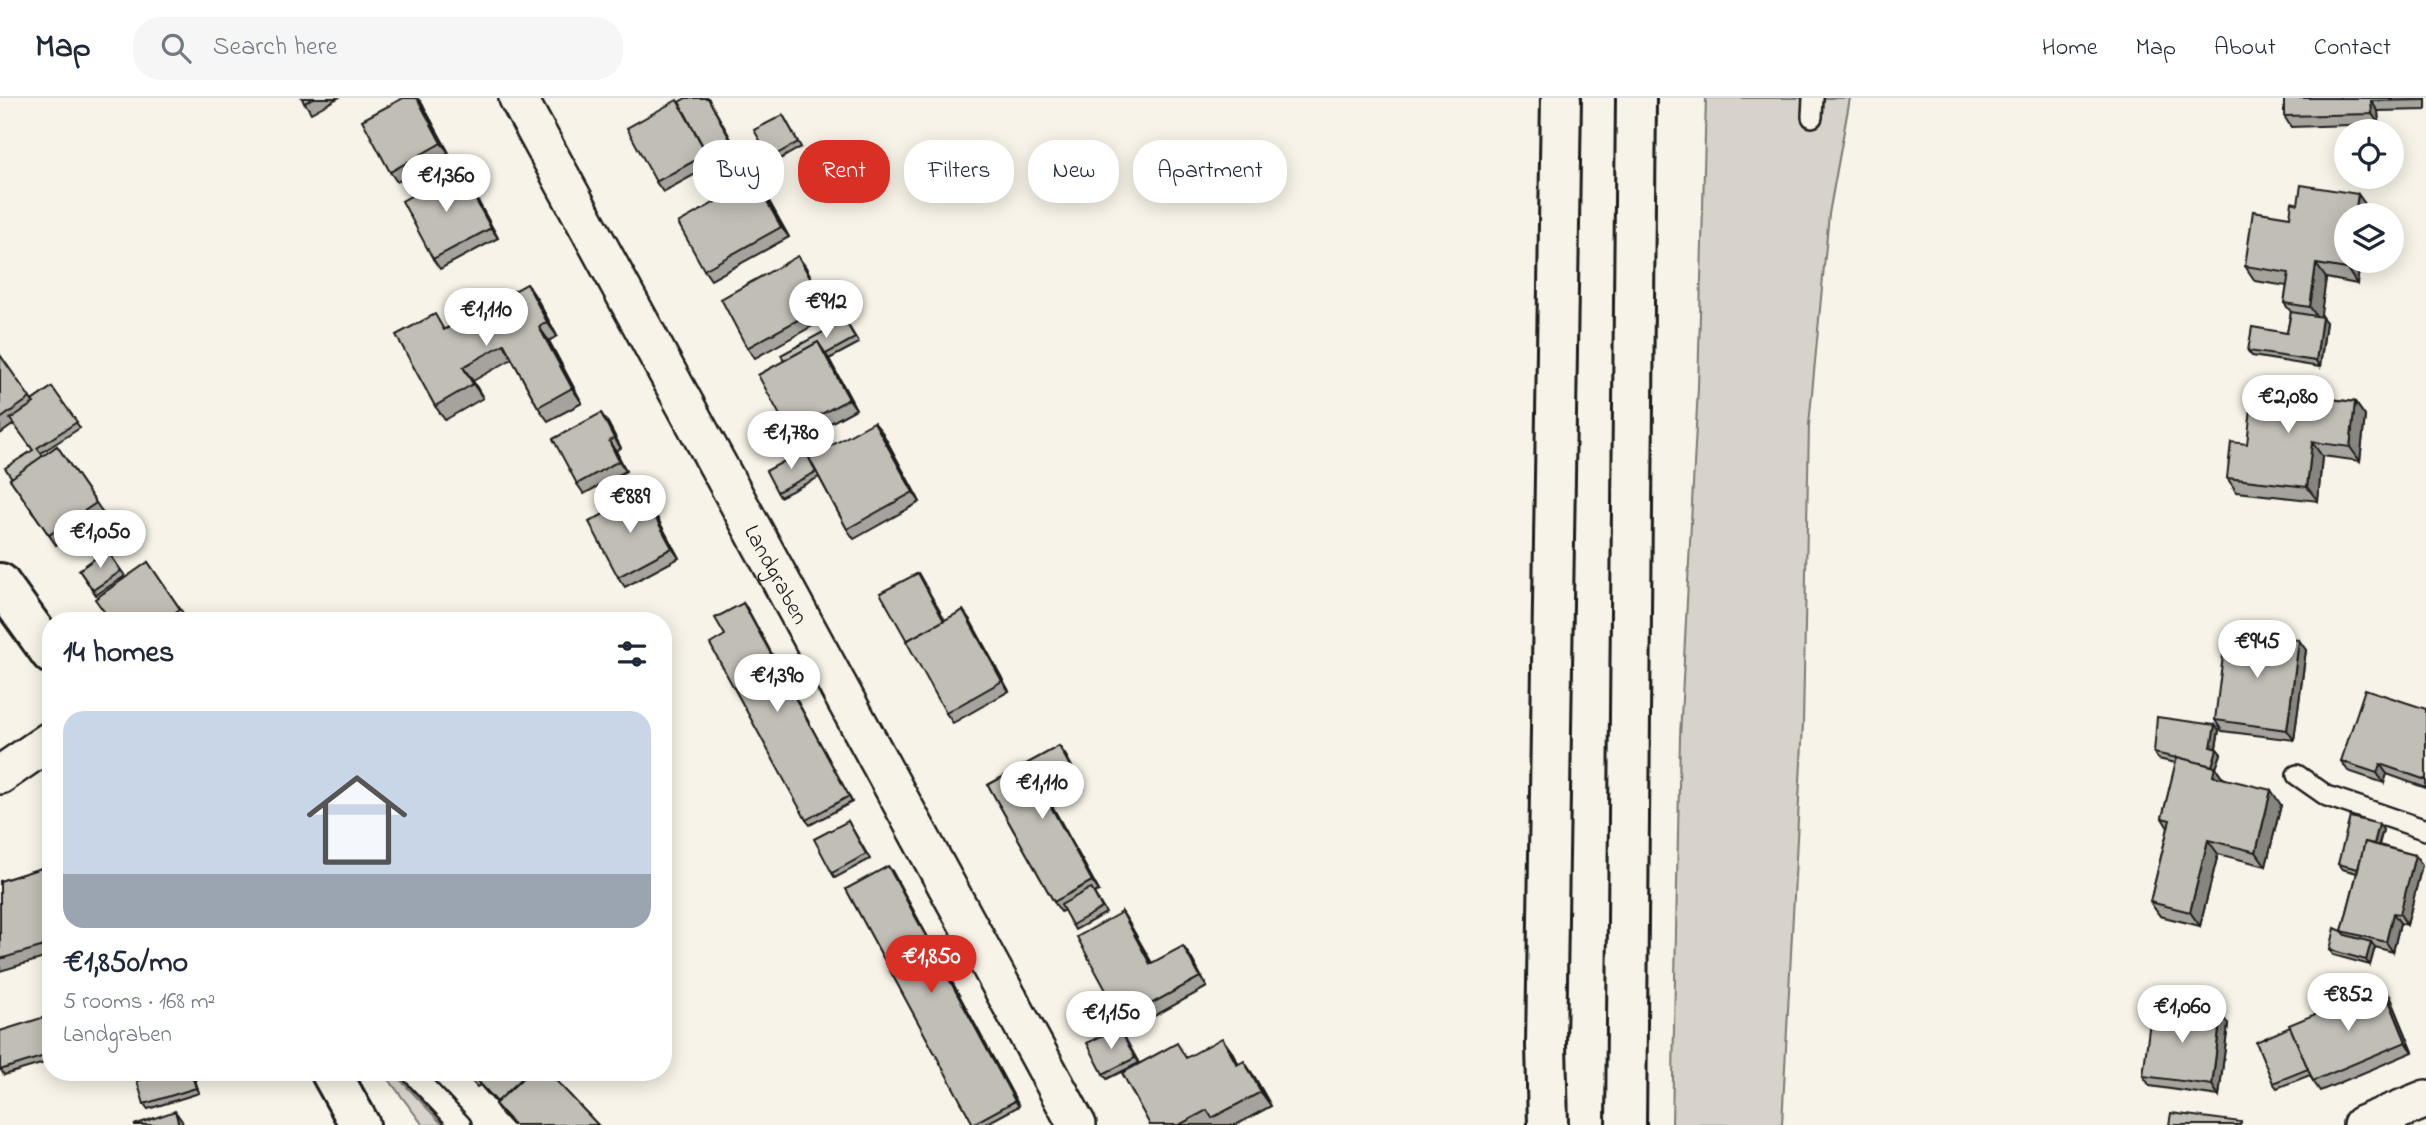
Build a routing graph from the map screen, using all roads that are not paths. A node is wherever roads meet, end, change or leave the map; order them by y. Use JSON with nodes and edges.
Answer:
{"nodes":[{"id":1,"x":518,"y":98,"type":"edge"},
{"id":2,"x":1562,"y":98,"type":"edge"},
{"id":3,"x":1636,"y":98,"type":"edge"},
{"id":4,"x":0,"y":583,"type":"edge"},
{"id":5,"x":42,"y":641,"type":"edge"},
{"id":6,"x":42,"y":746,"type":"edge"},
{"id":7,"x":0,"y":775,"type":"edge"},
{"id":8,"x":2297,"y":775,"type":"dead end"},
{"id":9,"x":2426,"y":830,"type":"edge"},
{"id":10,"x":335,"y":1081,"type":"edge"},
{"id":11,"x":420,"y":1081,"type":"edge"},
{"id":12,"x":2426,"y":1099,"type":"edge"},
{"id":13,"x":360,"y":1125,"type":"edge"},
{"id":14,"x":461,"y":1125,"type":"edge"},
{"id":15,"x":1077,"y":1125,"type":"edge"},
{"id":16,"x":1548,"y":1125,"type":"edge"},
{"id":17,"x":1626,"y":1125,"type":"edge"},
{"id":18,"x":2362,"y":1125,"type":"edge"}],
"edges":[{"from":1,"to":15,"type":"street","name":"Landgraben"},
{"from":2,"to":16,"type":"main road"},
{"from":3,"to":17,"type":"main road"},
{"from":4,"to":5,"type":"main road"},
{"from":6,"to":7,"type":"street"},
{"from":8,"to":9,"type":"lane"},
{"from":10,"to":13,"type":"main road"},
{"from":11,"to":14,"type":"lane"},
{"from":12,"to":18,"type":"street"}]}
